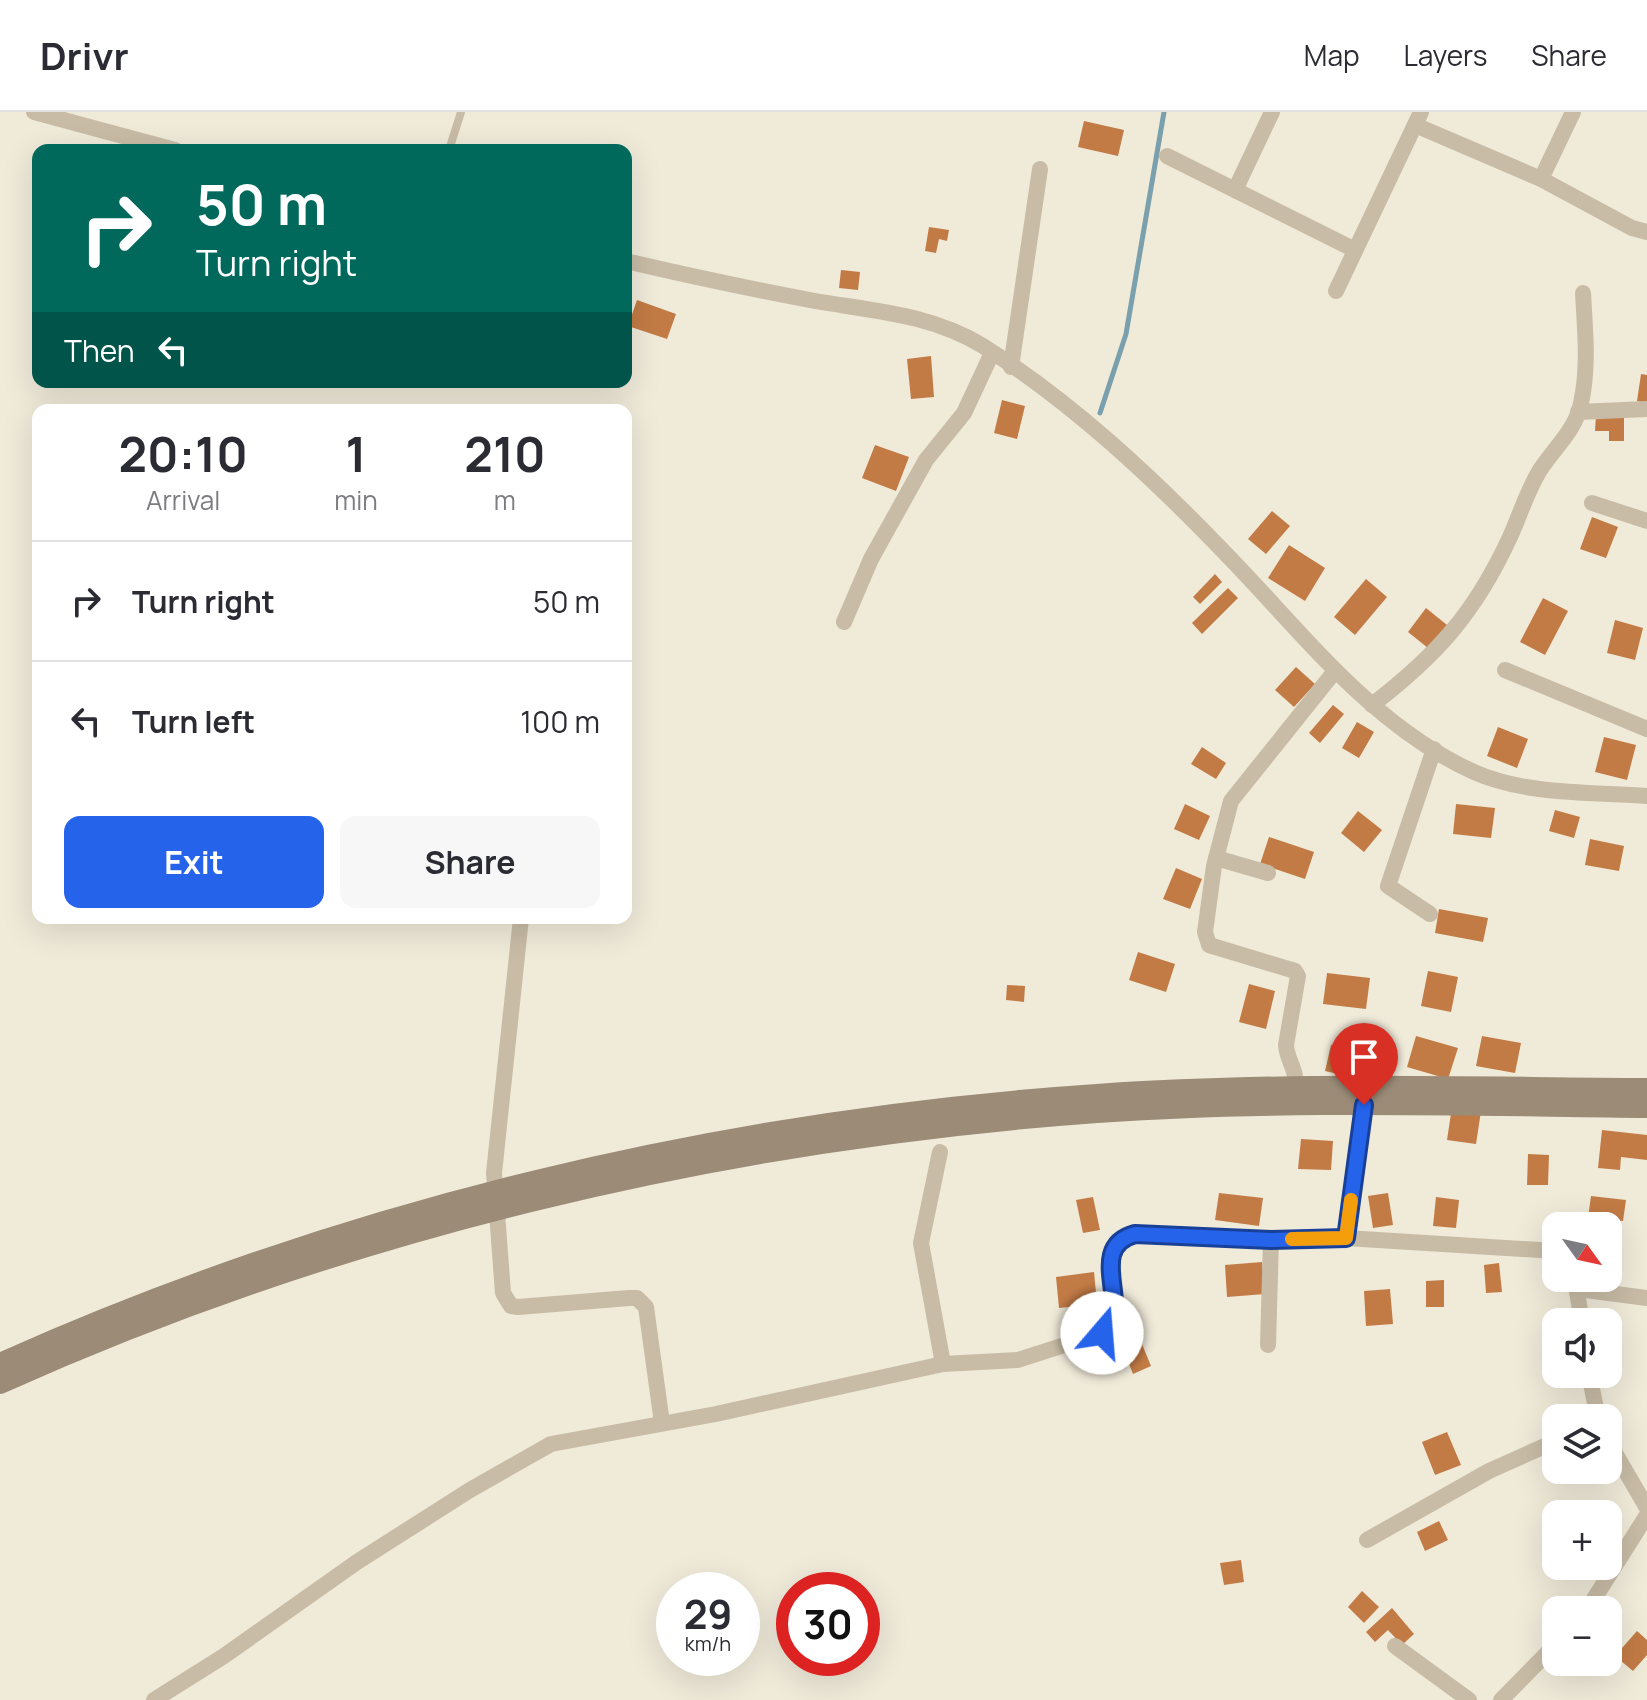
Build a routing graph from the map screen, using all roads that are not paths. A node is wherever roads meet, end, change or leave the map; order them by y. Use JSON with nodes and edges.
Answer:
{"nodes":[{"id":1,"x":34,"y":112,"type":"edge"},
{"id":2,"x":461,"y":112,"type":"edge"},
{"id":3,"x":1272,"y":112,"type":"edge"},
{"id":4,"x":1573,"y":112,"type":"edge"},
{"id":5,"x":1418,"y":118,"type":"edge"},
{"id":6,"x":153,"y":144,"type":"edge"},
{"id":7,"x":451,"y":144,"type":"edge"},
{"id":8,"x":1167,"y":156,"type":"dead end"},
{"id":9,"x":1040,"y":169,"type":"dead end"},
{"id":10,"x":1541,"y":179,"type":"junction"},
{"id":11,"x":1235,"y":190,"type":"junction"},
{"id":12,"x":1647,"y":232,"type":"edge"},
{"id":13,"x":1355,"y":250,"type":"junction"},
{"id":14,"x":632,"y":262,"type":"edge"},
{"id":15,"x":1336,"y":291,"type":"dead end"},
{"id":16,"x":1583,"y":293,"type":"dead end"},
{"id":17,"x":992,"y":353,"type":"junction"},
{"id":18,"x":1011,"y":367,"type":"junction"},
{"id":19,"x":1647,"y":409,"type":"edge"},
{"id":20,"x":1578,"y":412,"type":"junction"},
{"id":21,"x":1592,"y":503,"type":"dead end"},
{"id":22,"x":1647,"y":521,"type":"edge"},
{"id":23,"x":844,"y":622,"type":"dead end"},
{"id":24,"x":1505,"y":670,"type":"dead end"},
{"id":25,"x":1335,"y":671,"type":"junction"},
{"id":26,"x":1372,"y":705,"type":"junction"},
{"id":27,"x":1647,"y":729,"type":"edge"},
{"id":28,"x":1434,"y":749,"type":"junction"},
{"id":29,"x":1647,"y":796,"type":"edge"},
{"id":30,"x":1216,"y":858,"type":"junction"},
{"id":31,"x":1268,"y":873,"type":"dead end"},
{"id":32,"x":1430,"y":914,"type":"dead end"},
{"id":33,"x":520,"y":924,"type":"edge"},
{"id":34,"x":1295,"y":1087,"type":"junction"},
{"id":35,"x":1647,"y":1089,"type":"edge"},
{"id":36,"x":1364,"y":1105,"type":"junction"},
{"id":37,"x":1647,"y":1107,"type":"edge"},
{"id":38,"x":940,"y":1152,"type":"dead end"},
{"id":39,"x":495,"y":1202,"type":"junction"},
{"id":40,"x":1346,"y":1238,"type":"junction"},
{"id":41,"x":1271,"y":1240,"type":"junction"},
{"id":42,"x":1542,"y":1250,"type":"edge"},
{"id":43,"x":1619,"y":1292,"type":"edge"},
{"id":44,"x":1647,"y":1298,"type":"edge"},
{"id":45,"x":1268,"y":1345,"type":"dead end"},
{"id":46,"x":0,"y":1364,"type":"edge"},
{"id":47,"x":943,"y":1364,"type":"junction"},
{"id":48,"x":0,"y":1383,"type":"edge"},
{"id":49,"x":662,"y":1423,"type":"junction"},
{"id":50,"x":1542,"y":1447,"type":"edge"},
{"id":51,"x":1622,"y":1465,"type":"edge"},
{"id":52,"x":1647,"y":1508,"type":"edge"},
{"id":53,"x":1647,"y":1515,"type":"edge"},
{"id":54,"x":1367,"y":1540,"type":"dead end"},
{"id":55,"x":1596,"y":1596,"type":"edge"},
{"id":56,"x":1395,"y":1646,"type":"dead end"},
{"id":57,"x":1542,"y":1658,"type":"edge"},
{"id":58,"x":154,"y":1700,"type":"edge"},
{"id":59,"x":1469,"y":1700,"type":"edge"},
{"id":60,"x":1501,"y":1700,"type":"edge"}],
"edges":[{"from":1,"to":6,"type":"street"},
{"from":2,"to":7,"type":"lane"},
{"from":3,"to":11,"type":"street"},
{"from":4,"to":10,"type":"street"},
{"from":5,"to":10,"type":"street"},
{"from":5,"to":13,"type":"street"},
{"from":8,"to":11,"type":"street"},
{"from":9,"to":18,"type":"street"},
{"from":10,"to":12,"type":"street"},
{"from":11,"to":13,"type":"street"},
{"from":13,"to":15,"type":"street"},
{"from":14,"to":17,"type":"street"},
{"from":16,"to":20,"type":"street"},
{"from":17,"to":18,"type":"street"},
{"from":17,"to":23,"type":"street"},
{"from":18,"to":25,"type":"street"},
{"from":19,"to":20,"type":"street"},
{"from":20,"to":26,"type":"street"},
{"from":21,"to":22,"type":"street"},
{"from":24,"to":27,"type":"street"},
{"from":25,"to":26,"type":"street"},
{"from":25,"to":30,"type":"street"},
{"from":26,"to":28,"type":"street"},
{"from":28,"to":29,"type":"street"},
{"from":28,"to":32,"type":"street"},
{"from":30,"to":31,"type":"street"},
{"from":30,"to":34,"type":"street"},
{"from":33,"to":39,"type":"street"},
{"from":34,"to":35,"type":"main road"},
{"from":34,"to":39,"type":"main road"},
{"from":36,"to":37,"type":"main road"},
{"from":36,"to":39,"type":"main road"},
{"from":36,"to":40,"type":"street"},
{"from":38,"to":47,"type":"street"},
{"from":39,"to":46,"type":"main road"},
{"from":39,"to":48,"type":"main road"},
{"from":39,"to":49,"type":"street"},
{"from":40,"to":41,"type":"street"},
{"from":40,"to":42,"type":"street"},
{"from":41,"to":45,"type":"street"},
{"from":41,"to":47,"type":"street"},
{"from":43,"to":44,"type":"street"},
{"from":47,"to":49,"type":"street"},
{"from":49,"to":58,"type":"street"},
{"from":50,"to":54,"type":"street"},
{"from":51,"to":52,"type":"street"},
{"from":53,"to":55,"type":"street"},
{"from":56,"to":59,"type":"street"},
{"from":57,"to":60,"type":"street"}]}
